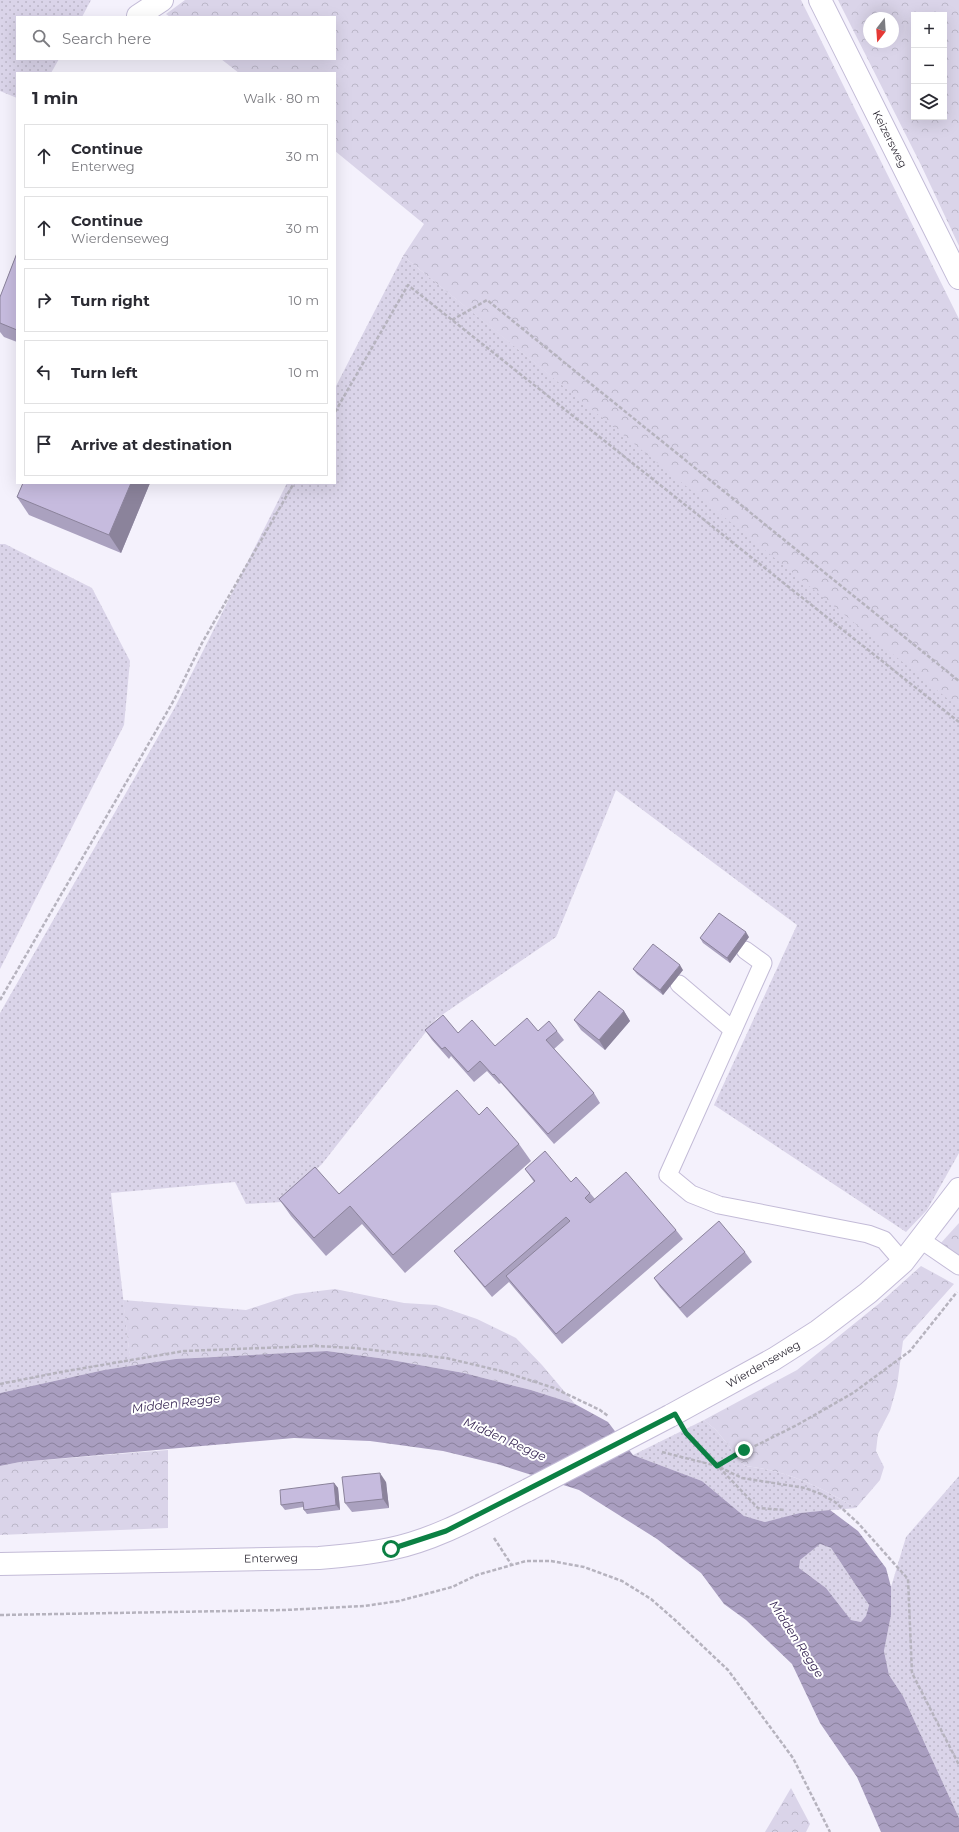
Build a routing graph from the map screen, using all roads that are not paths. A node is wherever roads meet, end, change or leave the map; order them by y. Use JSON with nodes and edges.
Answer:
{"nodes":[{"id":1,"x":162,"y":0,"type":"edge"},
{"id":2,"x":820,"y":0,"type":"edge"},
{"id":3,"x":138,"y":16,"type":"dead end"},
{"id":4,"x":959,"y":278,"type":"edge"},
{"id":5,"x":745,"y":950,"type":"dead end"},
{"id":6,"x":679,"y":984,"type":"dead end"},
{"id":7,"x":733,"y":1030,"type":"junction"},
{"id":8,"x":959,"y":1189,"type":"edge"},
{"id":9,"x":921,"y":1240,"type":"junction"},
{"id":10,"x":904,"y":1262,"type":"junction"},
{"id":11,"x":959,"y":1266,"type":"edge"},
{"id":12,"x":528,"y":1490,"type":"joint"},
{"id":13,"x":0,"y":1564,"type":"edge"}],
"edges":[{"from":1,"to":3,"type":"main road"},
{"from":2,"to":4,"type":"main road","name":"Keizersweg"},
{"from":5,"to":7,"type":"lane"},
{"from":6,"to":7,"type":"lane"},
{"from":7,"to":10,"type":"lane"},
{"from":8,"to":9,"type":"main road","name":"Wierdenseweg"},
{"from":9,"to":10,"type":"main road","name":"Wierdenseweg"},
{"from":9,"to":11,"type":"lane"},
{"from":10,"to":12,"type":"main road","name":"Wierdenseweg","bridge":true},
{"from":12,"to":13,"type":"main road","name":"Enterweg"}]}
